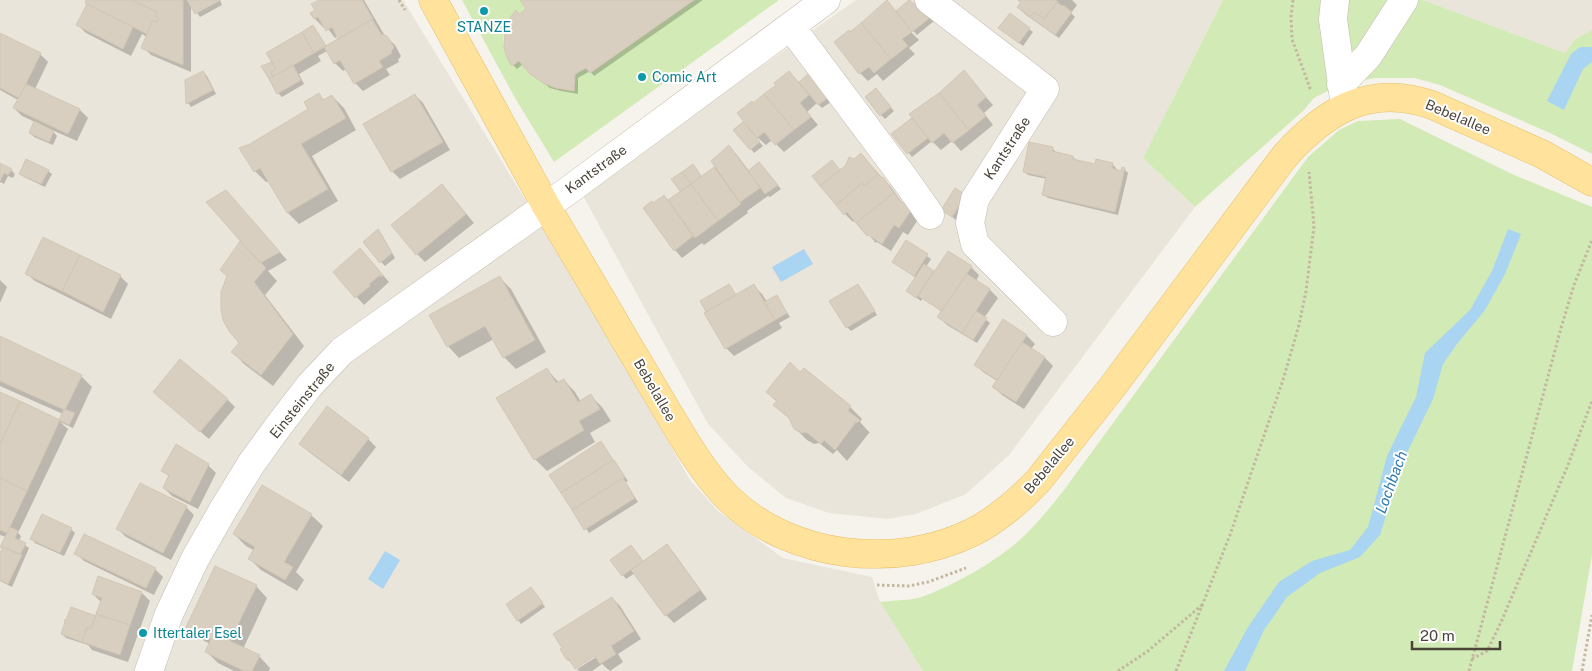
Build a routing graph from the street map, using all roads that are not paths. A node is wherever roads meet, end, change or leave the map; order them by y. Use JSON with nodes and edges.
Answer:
{"nodes":[{"id":1,"x":433,"y":0,"type":"edge"},
{"id":2,"x":826,"y":0,"type":"edge"},
{"id":3,"x":929,"y":0,"type":"edge"},
{"id":4,"x":1335,"y":0,"type":"edge"},
{"id":5,"x":1404,"y":0,"type":"edge"},
{"id":6,"x":791,"y":27,"type":"junction"},
{"id":7,"x":1343,"y":95,"type":"junction"},
{"id":8,"x":1592,"y":182,"type":"edge"},
{"id":9,"x":546,"y":206,"type":"junction"},
{"id":10,"x":930,"y":215,"type":"dead end"},
{"id":11,"x":1053,"y":322,"type":"dead end"},
{"id":12,"x":149,"y":671,"type":"edge"}],
"edges":[{"from":1,"to":9,"type":"main road","name":"Bebelallee"},
{"from":2,"to":6,"type":"street","name":"Kantstraße"},
{"from":3,"to":11,"type":"street","name":"Kantstraße"},
{"from":4,"to":7,"type":"street"},
{"from":5,"to":7,"type":"street"},
{"from":6,"to":9,"type":"street","name":"Kantstraße"},
{"from":6,"to":10,"type":"street"},
{"from":7,"to":8,"type":"main road","name":"Bebelallee"},
{"from":7,"to":9,"type":"main road","name":"Bebelallee"},
{"from":9,"to":12,"type":"street","name":"Einsteinstraße"}]}
